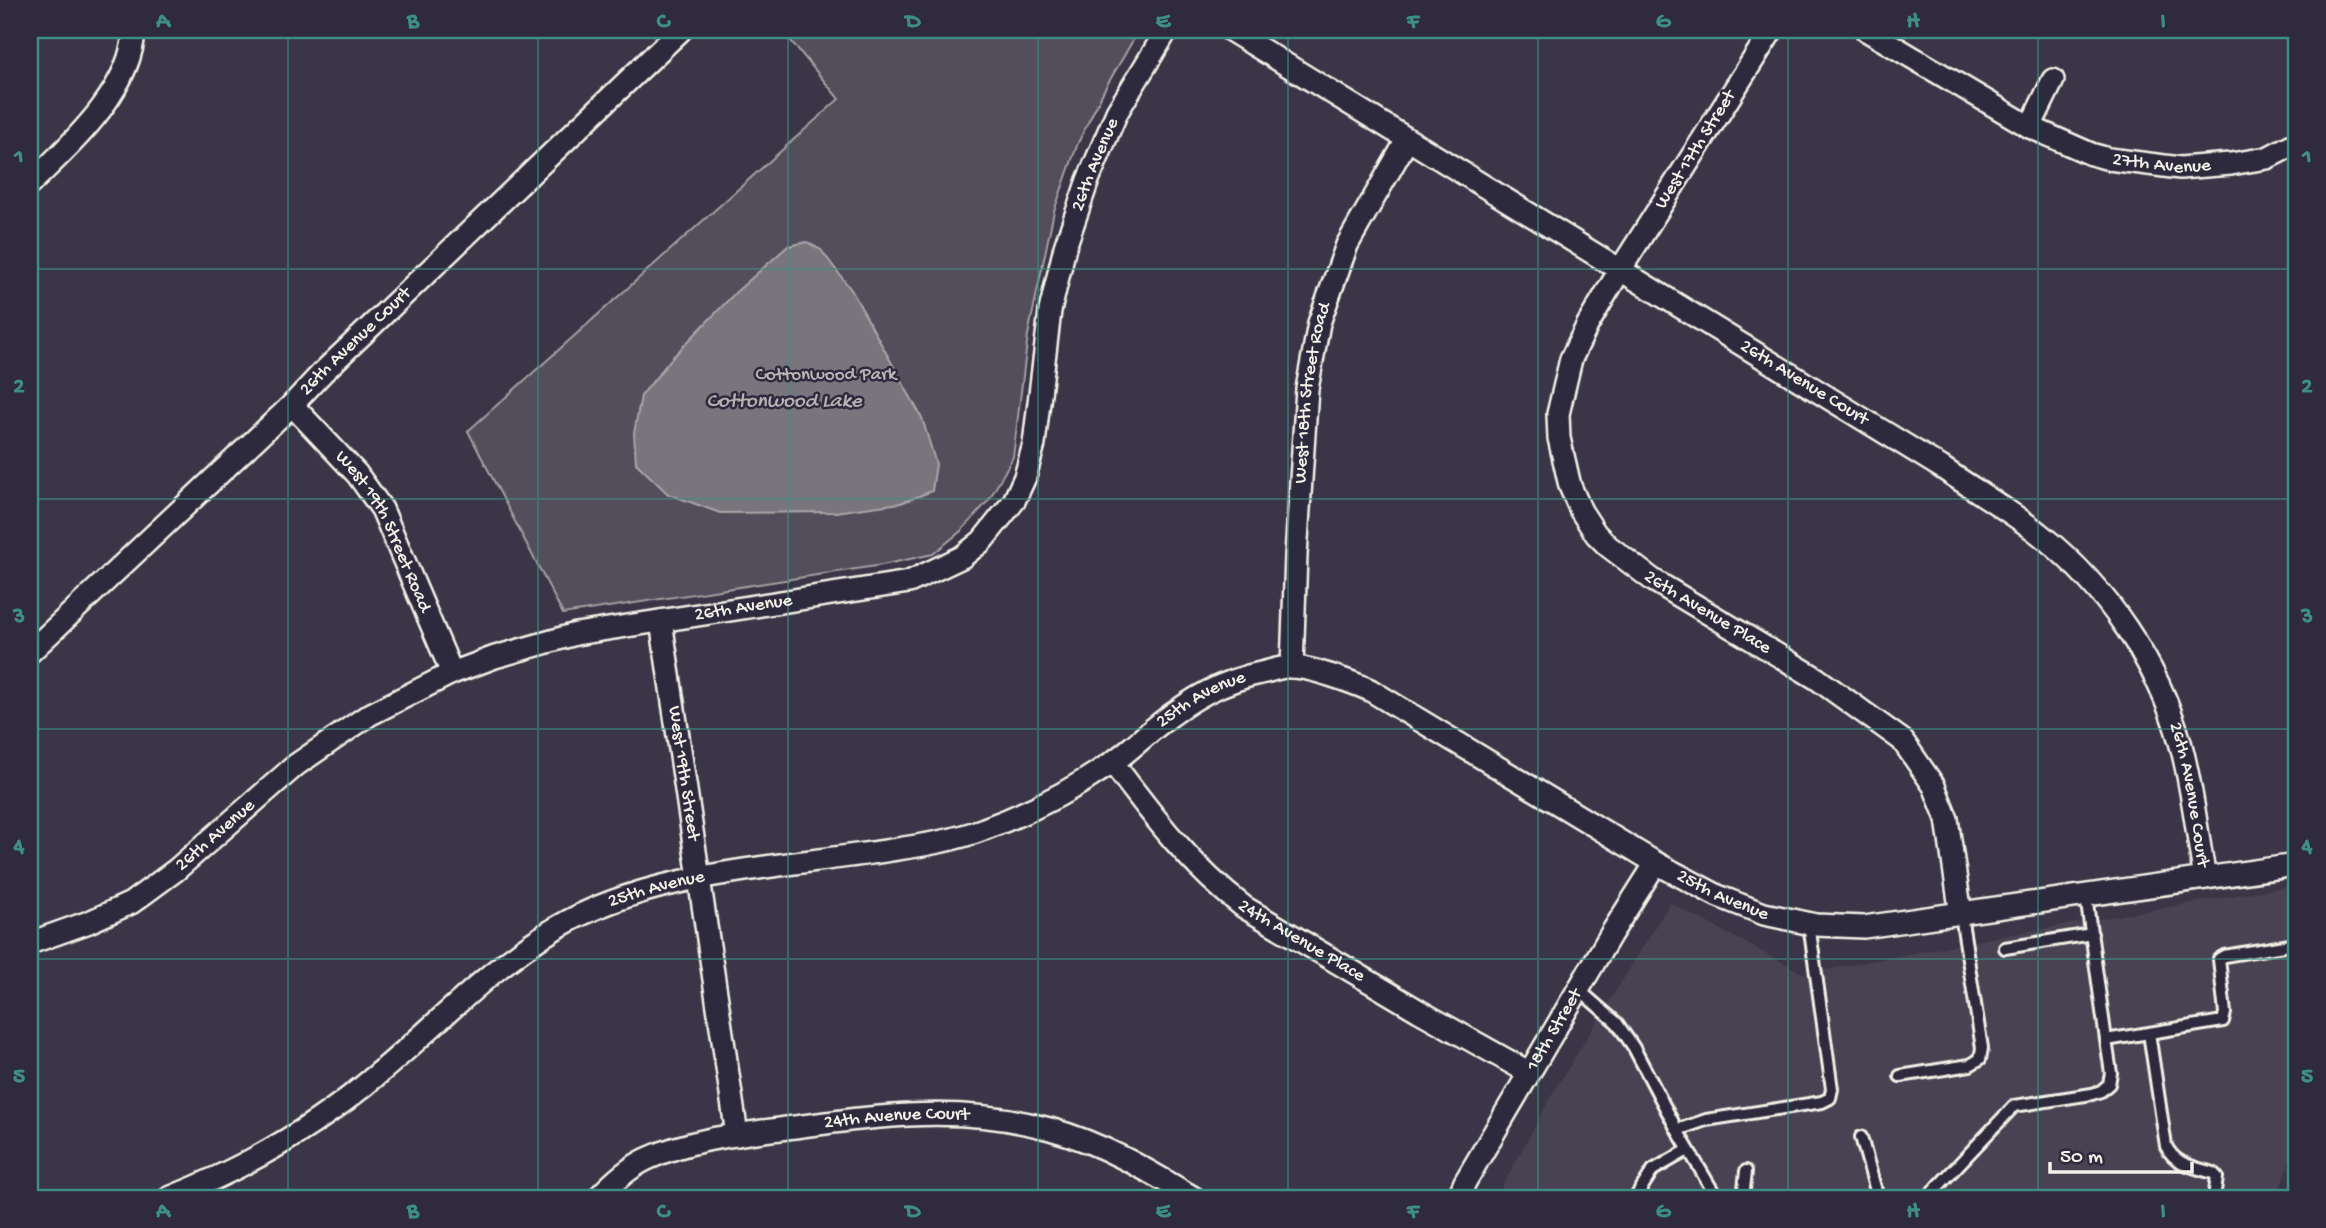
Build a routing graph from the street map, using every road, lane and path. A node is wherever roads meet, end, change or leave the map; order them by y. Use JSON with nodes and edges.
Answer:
{"nodes":[{"id":1,"x":134,"y":30,"type":"edge"},
{"id":2,"x":681,"y":30,"type":"edge"},
{"id":3,"x":1167,"y":30,"type":"edge"},
{"id":4,"x":1230,"y":30,"type":"edge"},
{"id":5,"x":1772,"y":30,"type":"edge"},
{"id":6,"x":1866,"y":30,"type":"edge"},
{"id":7,"x":2053,"y":80,"type":"dead end"},
{"id":8,"x":2030,"y":127,"type":"junction"},
{"id":9,"x":1407,"y":140,"type":"junction"},
{"id":10,"x":2296,"y":143,"type":"edge"},
{"id":11,"x":30,"y":184,"type":"edge"},
{"id":12,"x":1620,"y":270,"type":"junction"},
{"id":13,"x":292,"y":405,"type":"junction"},
{"id":14,"x":661,"y":621,"type":"junction"},
{"id":15,"x":30,"y":652,"type":"edge"},
{"id":16,"x":1292,"y":667,"type":"junction"},
{"id":17,"x":452,"y":673,"type":"junction"},
{"id":18,"x":1113,"y":763,"type":"junction"},
{"id":19,"x":1656,"y":863,"type":"junction"},
{"id":20,"x":2296,"y":865,"type":"edge"},
{"id":21,"x":700,"y":878,"type":"junction"},
{"id":22,"x":2206,"y":878,"type":"junction"},
{"id":23,"x":2086,"y":896,"type":"junction"},
{"id":24,"x":1961,"y":915,"type":"junction"},
{"id":25,"x":1810,"y":923,"type":"junction"},
{"id":26,"x":2091,"y":934,"type":"junction"},
{"id":27,"x":30,"y":943,"type":"edge"},
{"id":28,"x":2296,"y":944,"type":"edge"},
{"id":29,"x":2005,"y":948,"type":"dead end"},
{"id":30,"x":1578,"y":989,"type":"junction"},
{"id":31,"x":2149,"y":1033,"type":"junction"},
{"id":32,"x":2106,"y":1040,"type":"junction"},
{"id":33,"x":1528,"y":1072,"type":"junction"},
{"id":34,"x":1900,"y":1076,"type":"dead end"},
{"id":35,"x":1677,"y":1130,"type":"junction"},
{"id":36,"x":737,"y":1135,"type":"junction"},
{"id":37,"x":1861,"y":1137,"type":"dead end"},
{"id":38,"x":1688,"y":1150,"type":"junction"},
{"id":39,"x":1746,"y":1171,"type":"dead end"},
{"id":40,"x":169,"y":1198,"type":"edge"},
{"id":41,"x":598,"y":1198,"type":"edge"},
{"id":42,"x":1194,"y":1198,"type":"edge"},
{"id":43,"x":1458,"y":1198,"type":"edge"},
{"id":44,"x":1635,"y":1198,"type":"edge"},
{"id":45,"x":1717,"y":1198,"type":"edge"},
{"id":46,"x":1743,"y":1198,"type":"edge"},
{"id":47,"x":1878,"y":1198,"type":"edge"},
{"id":48,"x":1927,"y":1198,"type":"edge"},
{"id":49,"x":2214,"y":1198,"type":"edge"}],
"edges":[{"from":1,"to":11,"type":"street"},
{"from":2,"to":13,"type":"street","name":"26th Avenue Court"},
{"from":3,"to":14,"type":"street","name":"26th Avenue"},
{"from":4,"to":9,"type":"street","name":"26th Avenue Court"},
{"from":5,"to":12,"type":"street","name":"West 17th Street"},
{"from":6,"to":8,"type":"street","name":"27th Avenue"},
{"from":7,"to":8,"type":"street"},
{"from":8,"to":10,"type":"street","name":"27th Avenue"},
{"from":9,"to":12,"type":"street","name":"26th Avenue Court"},
{"from":9,"to":16,"type":"street","name":"West 18th Street Road"},
{"from":12,"to":22,"type":"street","name":"26th Avenue Court"},
{"from":12,"to":24,"type":"street","name":"26th Avenue Place"},
{"from":13,"to":15,"type":"street","name":"26th Avenue Court"},
{"from":13,"to":17,"type":"street","name":"West 19th Street Road"},
{"from":14,"to":17,"type":"street","name":"26th Avenue"},
{"from":14,"to":21,"type":"street","name":"West 19th Street"},
{"from":16,"to":18,"type":"street","name":"25th Avenue"},
{"from":16,"to":19,"type":"street","name":"25th Avenue"},
{"from":17,"to":27,"type":"street","name":"26th Avenue"},
{"from":18,"to":21,"type":"street","name":"25th Avenue"},
{"from":18,"to":33,"type":"street","name":"24th Avenue Place"},
{"from":19,"to":25,"type":"street","name":"25th Avenue"},
{"from":19,"to":30,"type":"street","name":"18th Street"},
{"from":20,"to":22,"type":"street","name":"25th Avenue"},
{"from":21,"to":36,"type":"street","name":"West 19th Street"},
{"from":21,"to":40,"type":"street","name":"25th Avenue"},
{"from":22,"to":23,"type":"street","name":"25th Avenue"},
{"from":23,"to":24,"type":"street","name":"25th Avenue"},
{"from":23,"to":26,"type":"lane"},
{"from":24,"to":25,"type":"street","name":"25th Avenue"},
{"from":24,"to":34,"type":"lane"},
{"from":25,"to":35,"type":"lane"},
{"from":26,"to":29,"type":"lane"},
{"from":26,"to":32,"type":"lane"},
{"from":28,"to":31,"type":"lane"},
{"from":30,"to":33,"type":"street","name":"18th Street"},
{"from":30,"to":35,"type":"lane"},
{"from":31,"to":32,"type":"lane"},
{"from":31,"to":49,"type":"lane"},
{"from":32,"to":48,"type":"lane"},
{"from":33,"to":43,"type":"street","name":"18th Street"},
{"from":35,"to":38,"type":"lane"},
{"from":36,"to":41,"type":"street","name":"24th Avenue Court"},
{"from":36,"to":42,"type":"street","name":"24th Avenue Court"},
{"from":37,"to":47,"type":"lane"},
{"from":38,"to":44,"type":"lane"},
{"from":38,"to":45,"type":"lane"},
{"from":39,"to":46,"type":"lane"}]}
